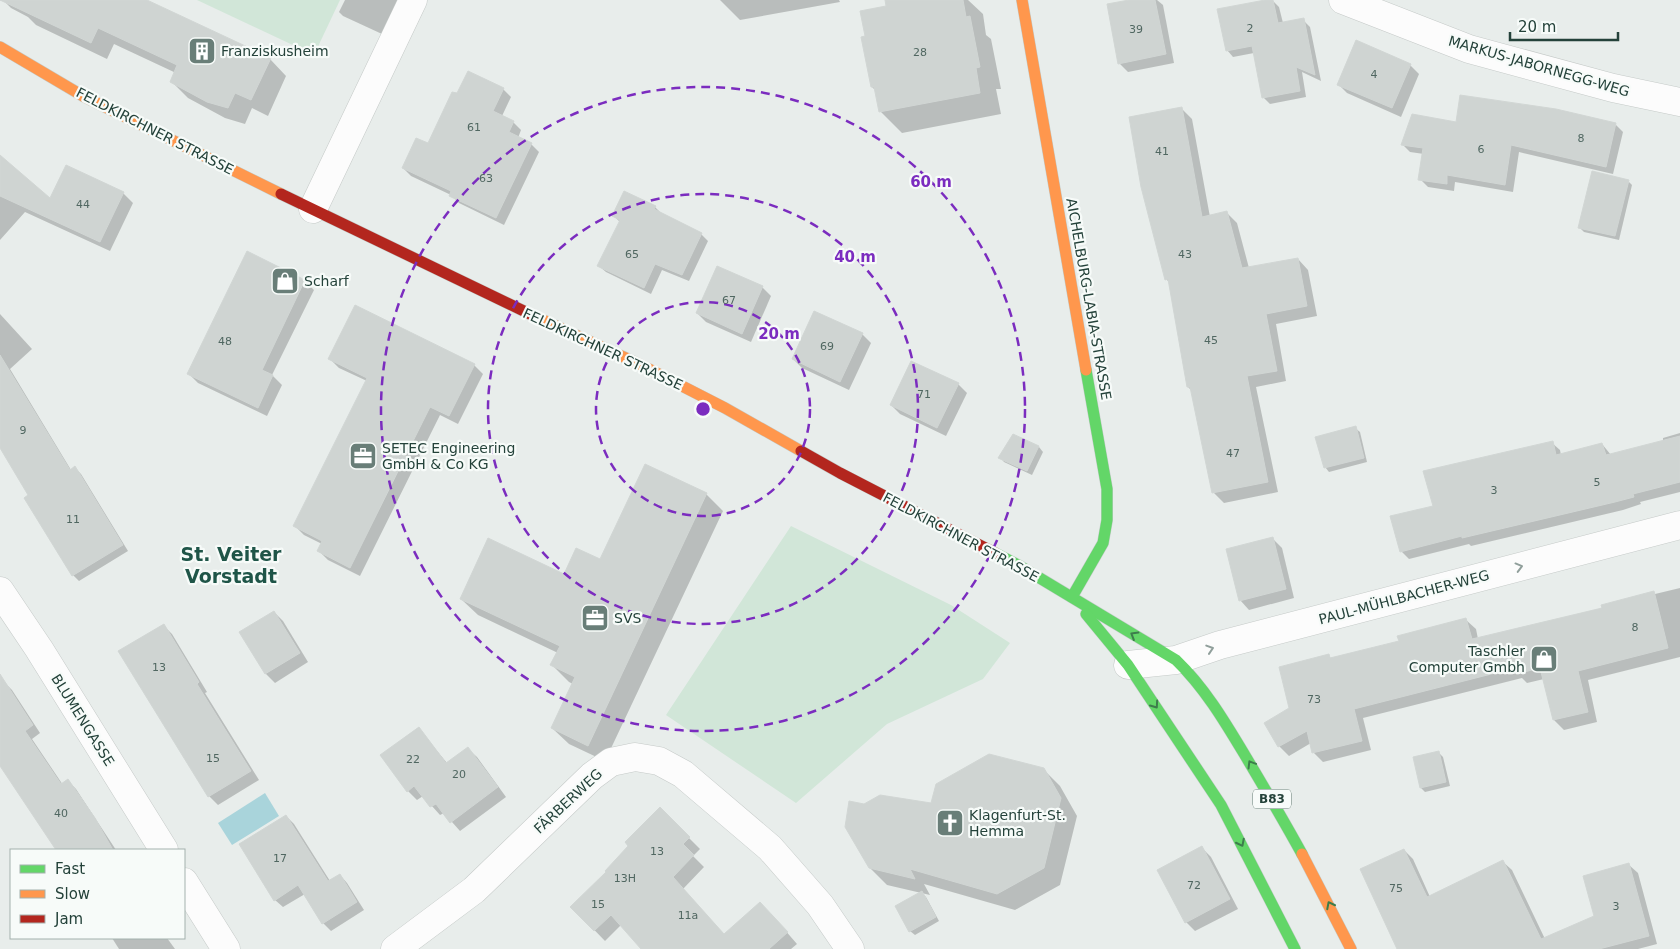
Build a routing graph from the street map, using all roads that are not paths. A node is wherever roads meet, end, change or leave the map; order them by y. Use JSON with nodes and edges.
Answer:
{"nodes":[{"id":1,"x":413,"y":0,"type":"edge"},
{"id":2,"x":1022,"y":0,"type":"edge"},
{"id":3,"x":1343,"y":0,"type":"edge"},
{"id":4,"x":0,"y":47,"type":"edge"},
{"id":5,"x":1680,"y":102,"type":"edge"},
{"id":6,"x":313,"y":210,"type":"junction"},
{"id":7,"x":1680,"y":525,"type":"edge"},
{"id":8,"x":0,"y":591,"type":"edge"},
{"id":9,"x":1072,"y":597,"type":"junction"},
{"id":10,"x":1176,"y":660,"type":"junction"},
{"id":11,"x":1128,"y":665,"type":"junction"},
{"id":12,"x":163,"y":849,"type":"edge"},
{"id":13,"x":185,"y":884,"type":"edge"},
{"id":14,"x":226,"y":949,"type":"edge"},
{"id":15,"x":394,"y":949,"type":"edge"},
{"id":16,"x":850,"y":949,"type":"edge"},
{"id":17,"x":1295,"y":949,"type":"edge"},
{"id":18,"x":1351,"y":949,"type":"edge"}],
"edges":[{"from":1,"to":6,"type":"street"},
{"from":2,"to":9,"type":"main road","name":"AICHELBURG-LABIA-STRASSE"},
{"from":3,"to":5,"type":"street","name":"MARKUS-JABORNEGG-WEG"},
{"from":4,"to":6,"type":"main road","name":"FELDKIRCHNER STRASSE"},
{"from":6,"to":9,"type":"main road","name":"FELDKIRCHNER STRASSE"},
{"from":10,"to":7,"type":"street","name":"PAUL-MÜHLBACHER-WEG","one_way":true},
{"from":8,"to":12,"type":"street","name":"BLUMENGASSE"},
{"from":10,"to":9,"type":"main road","name":"FELDKIRCHNER STRASSE","number":"B83","one_way":true},
{"from":9,"to":11,"type":"main road","name":"FELDKIRCHNER STRASSE"},
{"from":10,"to":11,"type":"street","name":"PAUL-MÜHLBACHER-WEG"},
{"from":18,"to":10,"type":"main road","name":"FELDKIRCHNER STRASSE","number":"B83","one_way":true},
{"from":11,"to":17,"type":"main road","name":"FELDKIRCHNER STRASSE","one_way":true},
{"from":13,"to":14,"type":"street"},
{"from":15,"to":16,"type":"street","name":"FÄRBERWEG"}]}
